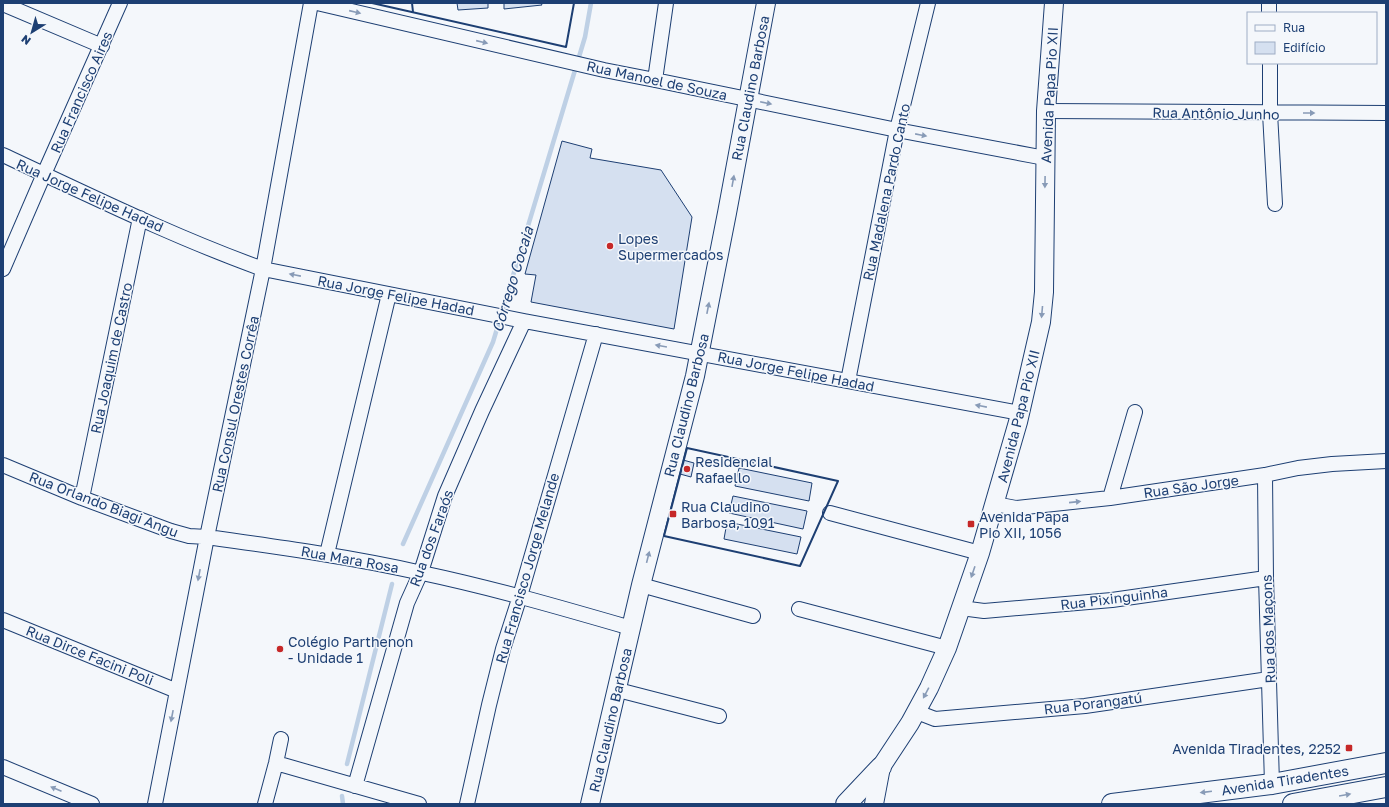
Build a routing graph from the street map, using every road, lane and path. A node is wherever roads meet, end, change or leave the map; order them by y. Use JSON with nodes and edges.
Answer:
{"nodes":[{"id":1,"x":120,"y":3,"type":"edge"},
{"id":2,"x":310,"y":3,"type":"edge"},
{"id":3,"x":317,"y":3,"type":"edge"},
{"id":4,"x":666,"y":3,"type":"edge"},
{"id":5,"x":766,"y":3,"type":"edge"},
{"id":6,"x":928,"y":3,"type":"edge"},
{"id":7,"x":1054,"y":3,"type":"edge"},
{"id":8,"x":3,"y":4,"type":"edge"},
{"id":9,"x":102,"y":46,"type":"junction"},
{"id":10,"x":1270,"y":64,"type":"edge"},
{"id":11,"x":655,"y":80,"type":"junction"},
{"id":12,"x":748,"y":99,"type":"junction"},
{"id":13,"x":1046,"y":110,"type":"junction"},
{"id":14,"x":1270,"y":113,"type":"junction"},
{"id":15,"x":1386,"y":113,"type":"edge"},
{"id":16,"x":898,"y":130,"type":"junction"},
{"id":17,"x":3,"y":155,"type":"edge"},
{"id":18,"x":1045,"y":158,"type":"junction"},
{"id":19,"x":44,"y":174,"type":"junction"},
{"id":20,"x":1275,"y":204,"type":"dead end"},
{"id":21,"x":140,"y":218,"type":"junction"},
{"id":22,"x":263,"y":269,"type":"junction"},
{"id":23,"x":3,"y":270,"type":"edge"},
{"id":24,"x":390,"y":294,"type":"junction"},
{"id":25,"x":520,"y":320,"type":"junction"},
{"id":26,"x":596,"y":334,"type":"junction"},
{"id":27,"x":700,"y":353,"type":"junction"},
{"id":28,"x":848,"y":381,"type":"junction"},
{"id":29,"x":1135,"y":412,"type":"dead end"},
{"id":30,"x":1020,"y":413,"type":"junction"},
{"id":31,"x":1386,"y":461,"type":"edge"},
{"id":32,"x":3,"y":465,"type":"edge"},
{"id":33,"x":1266,"y":475,"type":"junction"},
{"id":34,"x":82,"y":498,"type":"junction"},
{"id":35,"x":1110,"y":498,"type":"junction"},
{"id":36,"x":995,"y":504,"type":"junction"},
{"id":37,"x":830,"y":513,"type":"dead end"},
{"id":38,"x":207,"y":536,"type":"junction"},
{"id":39,"x":980,"y":553,"type":"junction"},
{"id":40,"x":327,"y":554,"type":"junction"},
{"id":41,"x":421,"y":572,"type":"junction"},
{"id":42,"x":1266,"y":578,"type":"junction"},
{"id":43,"x":641,"y":585,"type":"junction"},
{"id":44,"x":520,"y":596,"type":"junction"},
{"id":45,"x":961,"y":608,"type":"junction"},
{"id":46,"x":799,"y":609,"type":"dead end"},
{"id":47,"x":753,"y":616,"type":"dead end"},
{"id":48,"x":3,"y":620,"type":"edge"},
{"id":49,"x":631,"y":628,"type":"junction"},
{"id":50,"x":947,"y":648,"type":"junction"},
{"id":51,"x":1270,"y":679,"type":"junction"},
{"id":52,"x":618,"y":690,"type":"junction"},
{"id":53,"x":176,"y":691,"type":"junction"},
{"id":54,"x":917,"y":712,"type":"junction"},
{"id":55,"x":719,"y":716,"type":"dead end"},
{"id":56,"x":280,"y":739,"type":"dead end"},
{"id":57,"x":276,"y":763,"type":"junction"},
{"id":58,"x":1386,"y":763,"type":"edge"},
{"id":59,"x":3,"y":767,"type":"edge"},
{"id":60,"x":882,"y":768,"type":"junction"},
{"id":61,"x":1272,"y":784,"type":"junction"},
{"id":62,"x":355,"y":786,"type":"junction"},
{"id":63,"x":1386,"y":787,"type":"edge"},
{"id":64,"x":92,"y":804,"type":"edge"},
{"id":65,"x":155,"y":804,"type":"edge"},
{"id":66,"x":265,"y":804,"type":"edge"},
{"id":67,"x":419,"y":804,"type":"edge"},
{"id":68,"x":467,"y":804,"type":"edge"},
{"id":69,"x":590,"y":804,"type":"edge"},
{"id":70,"x":846,"y":804,"type":"edge"},
{"id":71,"x":874,"y":804,"type":"edge"},
{"id":72,"x":1112,"y":804,"type":"edge"},
{"id":73,"x":1293,"y":804,"type":"edge"}],
"edges":[{"from":1,"to":9,"type":"street","name":"Rua Francisco Aires"},
{"from":2,"to":22,"type":"street","name":"Rua Consul Orestes Corrêa"},
{"from":3,"to":11,"type":"street","name":"Rua Manoel de Souza","one_way":true},
{"from":4,"to":11,"type":"street"},
{"from":5,"to":12,"type":"street","name":"Rua Claudino Barbosa"},
{"from":6,"to":16,"type":"street","name":"Rua Madalena Pardo Canto"},
{"from":7,"to":13,"type":"street","name":"Avenida Papa Pio XII"},
{"from":8,"to":9,"type":"street"},
{"from":9,"to":19,"type":"street","name":"Rua Francisco Aires"},
{"from":10,"to":14,"type":"street"},
{"from":11,"to":12,"type":"street","name":"Rua Manoel de Souza"},
{"from":12,"to":16,"type":"street","name":"Rua Manoel de Souza","one_way":true},
{"from":27,"to":12,"type":"street","name":"Rua Claudino Barbosa","one_way":true},
{"from":13,"to":14,"type":"street","name":"Rua Antônio Junho"},
{"from":13,"to":18,"type":"street","name":"Avenida Papa Pio XII"},
{"from":14,"to":15,"type":"street","name":"Rua Antônio Junho","one_way":true},
{"from":14,"to":20,"type":"street"},
{"from":16,"to":18,"type":"street","name":"Rua Manoel de Souza","one_way":true},
{"from":16,"to":28,"type":"street","name":"Rua Madalena Pardo Canto"},
{"from":17,"to":19,"type":"street","name":"Rua Jorge Felipe Hadad"},
{"from":18,"to":30,"type":"street","name":"Avenida Papa Pio XII","one_way":true},
{"from":19,"to":21,"type":"street","name":"Rua Jorge Felipe Hadad"},
{"from":19,"to":23,"type":"street","name":"Rua Francisco Aires"},
{"from":21,"to":22,"type":"street","name":"Rua Jorge Felipe Hadad"},
{"from":21,"to":34,"type":"street","name":"Rua Joaquim de Castro"},
{"from":24,"to":22,"type":"street","name":"Rua Jorge Felipe Hadad","one_way":true},
{"from":22,"to":38,"type":"street","name":"Rua Consul Orestes Corrêa"},
{"from":24,"to":25,"type":"street","name":"Rua Jorge Felipe Hadad"},
{"from":24,"to":40,"type":"street"},
{"from":25,"to":26,"type":"street","name":"Rua Jorge Felipe Hadad"},
{"from":25,"to":41,"type":"street","name":"Rua dos Faraós"},
{"from":27,"to":26,"type":"street","name":"Rua Jorge Felipe Hadad","one_way":true},
{"from":26,"to":44,"type":"street","name":"Rua Francisco Jorge Melande"},
{"from":27,"to":28,"type":"street","name":"Rua Jorge Felipe Hadad"},
{"from":43,"to":27,"type":"street","name":"Rua Claudino Barbosa","one_way":true},
{"from":30,"to":28,"type":"street","name":"Rua Jorge Felipe Hadad","one_way":true},
{"from":29,"to":35,"type":"street"},
{"from":30,"to":36,"type":"street","name":"Avenida Papa Pio XII"},
{"from":31,"to":33,"type":"street","name":"Rua São Jorge"},
{"from":32,"to":34,"type":"street","name":"Rua Orlando Biagi Angu"},
{"from":33,"to":35,"type":"street","name":"Rua São Jorge"},
{"from":33,"to":42,"type":"street","name":"Rua dos Maçons"},
{"from":34,"to":38,"type":"street","name":"Rua Orlando Biagi Angu"},
{"from":36,"to":35,"type":"street","name":"Rua São Jorge","one_way":true},
{"from":36,"to":39,"type":"street","name":"Avenida Papa Pio XII"},
{"from":37,"to":39,"type":"street"},
{"from":38,"to":40,"type":"street","name":"Rua Mara Rosa"},
{"from":38,"to":53,"type":"street","name":"Rua Consul Orestes Corrêa","one_way":true},
{"from":39,"to":45,"type":"street","name":"Avenida Papa Pio XII","one_way":true},
{"from":40,"to":41,"type":"street","name":"Rua Mara Rosa"},
{"from":41,"to":44,"type":"street","name":"Rua Mara Rosa"},
{"from":41,"to":62,"type":"street","name":"Rua dos Faraós"},
{"from":42,"to":45,"type":"street","name":"Rua Pixinguinha"},
{"from":42,"to":51,"type":"street","name":"Rua dos Maçons"},
{"from":43,"to":47,"type":"street"},
{"from":43,"to":49,"type":"street","name":"Rua Claudino Barbosa"},
{"from":44,"to":49,"type":"street","name":"Rua Mara Rosa"},
{"from":44,"to":68,"type":"street","name":"Rua Francisco Jorge Melande"},
{"from":45,"to":50,"type":"street","name":"Avenida Papa Pio XII"},
{"from":46,"to":50,"type":"street"},
{"from":48,"to":53,"type":"street","name":"Rua Dirce Facini Poli"},
{"from":49,"to":52,"type":"street","name":"Rua Claudino Barbosa"},
{"from":50,"to":54,"type":"street","name":"Avenida Papa Pio XII","one_way":true},
{"from":51,"to":54,"type":"street","name":"Rua Porangatú"},
{"from":51,"to":61,"type":"street","name":"Rua dos Maçons"},
{"from":52,"to":55,"type":"street"},
{"from":52,"to":69,"type":"street","name":"Rua Claudino Barbosa"},
{"from":53,"to":65,"type":"street","name":"Rua Consul Orestes Corrêa","one_way":true},
{"from":54,"to":60,"type":"street","name":"Avenida Papa Pio XII"},
{"from":56,"to":57,"type":"street"},
{"from":57,"to":62,"type":"street"},
{"from":57,"to":66,"type":"street"},
{"from":58,"to":61,"type":"main road","name":"Avenida Tiradentes"},
{"from":64,"to":59,"type":"street","one_way":true},
{"from":60,"to":70,"type":"main road"},
{"from":60,"to":71,"type":"street","name":"Avenida Papa Pio XII"},
{"from":61,"to":72,"type":"main road","name":"Avenida Tiradentes","one_way":true},
{"from":62,"to":67,"type":"street"},
{"from":73,"to":63,"type":"main road","name":"Avenida Tiradentes","one_way":true}]}
